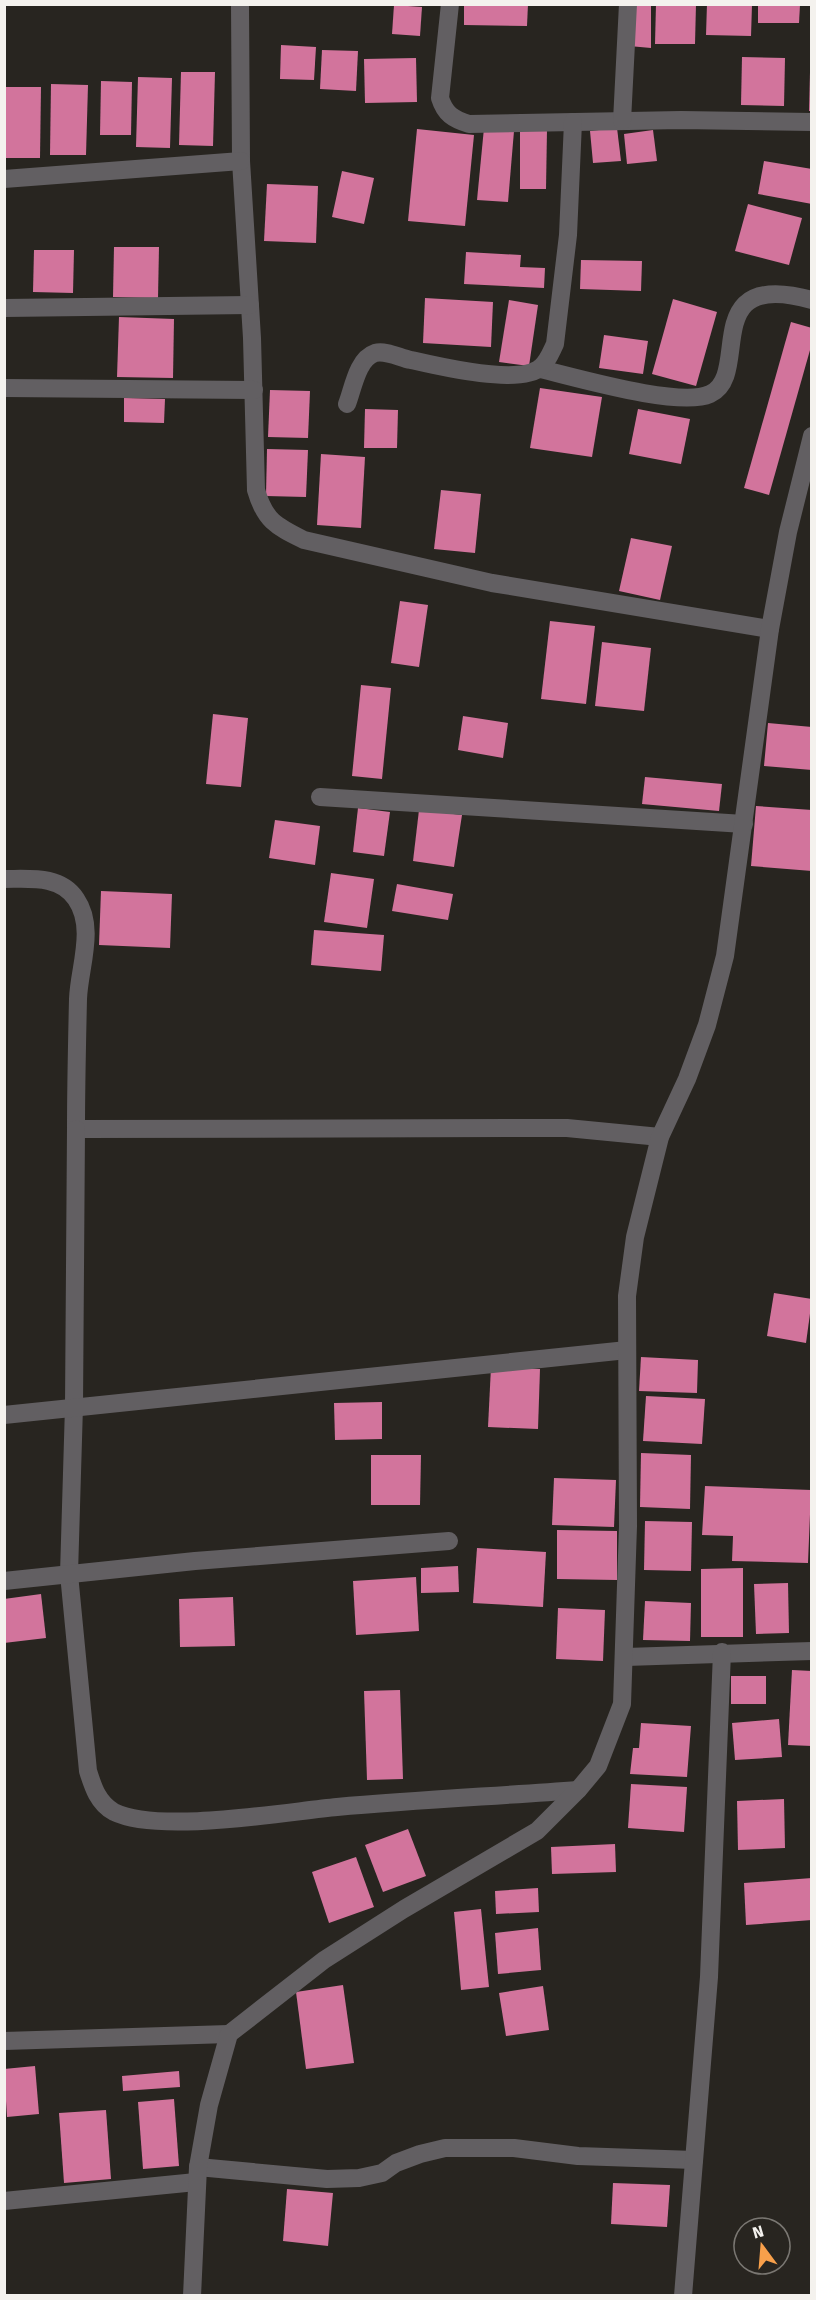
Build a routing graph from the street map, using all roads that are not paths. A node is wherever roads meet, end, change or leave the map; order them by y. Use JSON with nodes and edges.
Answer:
{"nodes":[{"id":1,"x":240,"y":4,"type":"edge"},
{"id":2,"x":450,"y":4,"type":"edge"},
{"id":3,"x":627,"y":4,"type":"edge"},
{"id":4,"x":622,"y":121,"type":"junction"},
{"id":5,"x":573,"y":122,"type":"junction"},
{"id":6,"x":812,"y":122,"type":"edge"},
{"id":7,"x":241,"y":161,"type":"junction"},
{"id":8,"x":4,"y":179,"type":"edge"},
{"id":9,"x":812,"y":300,"type":"edge"},
{"id":10,"x":250,"y":305,"type":"junction"},
{"id":11,"x":4,"y":308,"type":"edge"},
{"id":12,"x":540,"y":369,"type":"junction"},
{"id":13,"x":4,"y":388,"type":"edge"},
{"id":14,"x":254,"y":390,"type":"junction"},
{"id":15,"x":347,"y":404,"type":"dead end"},
{"id":16,"x":812,"y":436,"type":"edge"},
{"id":17,"x":770,"y":629,"type":"junction"},
{"id":18,"x":320,"y":796,"type":"dead end"},
{"id":19,"x":744,"y":824,"type":"junction"},
{"id":20,"x":4,"y":879,"type":"edge"},
{"id":21,"x":76,"y":1129,"type":"junction"},
{"id":22,"x":660,"y":1137,"type":"junction"},
{"id":23,"x":627,"y":1350,"type":"junction"},
{"id":24,"x":74,"y":1406,"type":"junction"},
{"id":25,"x":4,"y":1415,"type":"edge"},
{"id":26,"x":449,"y":1541,"type":"dead end"},
{"id":27,"x":69,"y":1574,"type":"junction"},
{"id":28,"x":4,"y":1581,"type":"edge"},
{"id":29,"x":812,"y":1651,"type":"edge"},
{"id":30,"x":722,"y":1652,"type":"junction"},
{"id":31,"x":626,"y":1657,"type":"junction"},
{"id":32,"x":578,"y":1790,"type":"junction"},
{"id":33,"x":229,"y":2034,"type":"junction"},
{"id":34,"x":4,"y":2041,"type":"edge"},
{"id":35,"x":694,"y":2160,"type":"junction"},
{"id":36,"x":197,"y":2174,"type":"junction"},
{"id":37,"x":4,"y":2200,"type":"edge"},
{"id":38,"x":192,"y":2295,"type":"edge"},
{"id":39,"x":683,"y":2295,"type":"edge"}],
"edges":[{"from":1,"to":7,"type":"street"},
{"from":2,"to":5,"type":"street"},
{"from":3,"to":4,"type":"street"},
{"from":4,"to":5,"type":"street"},
{"from":4,"to":6,"type":"street"},
{"from":5,"to":12,"type":"street"},
{"from":7,"to":8,"type":"street"},
{"from":7,"to":10,"type":"street"},
{"from":9,"to":12,"type":"street"},
{"from":10,"to":11,"type":"street"},
{"from":10,"to":14,"type":"street"},
{"from":12,"to":15,"type":"street"},
{"from":13,"to":14,"type":"street"},
{"from":14,"to":17,"type":"street"},
{"from":16,"to":17,"type":"street"},
{"from":17,"to":19,"type":"street"},
{"from":18,"to":19,"type":"street"},
{"from":19,"to":22,"type":"street"},
{"from":20,"to":21,"type":"street"},
{"from":21,"to":22,"type":"street"},
{"from":21,"to":24,"type":"street"},
{"from":22,"to":23,"type":"street"},
{"from":23,"to":24,"type":"street"},
{"from":23,"to":31,"type":"street"},
{"from":24,"to":25,"type":"street"},
{"from":24,"to":27,"type":"street"},
{"from":26,"to":27,"type":"street"},
{"from":27,"to":28,"type":"street"},
{"from":27,"to":32,"type":"street"},
{"from":29,"to":30,"type":"street"},
{"from":30,"to":31,"type":"street"},
{"from":30,"to":35,"type":"street"},
{"from":31,"to":32,"type":"street"},
{"from":32,"to":33,"type":"street"},
{"from":33,"to":34,"type":"street"},
{"from":33,"to":36,"type":"street"},
{"from":35,"to":36,"type":"street"},
{"from":35,"to":39,"type":"street"},
{"from":36,"to":37,"type":"street"},
{"from":36,"to":38,"type":"street"}]}
